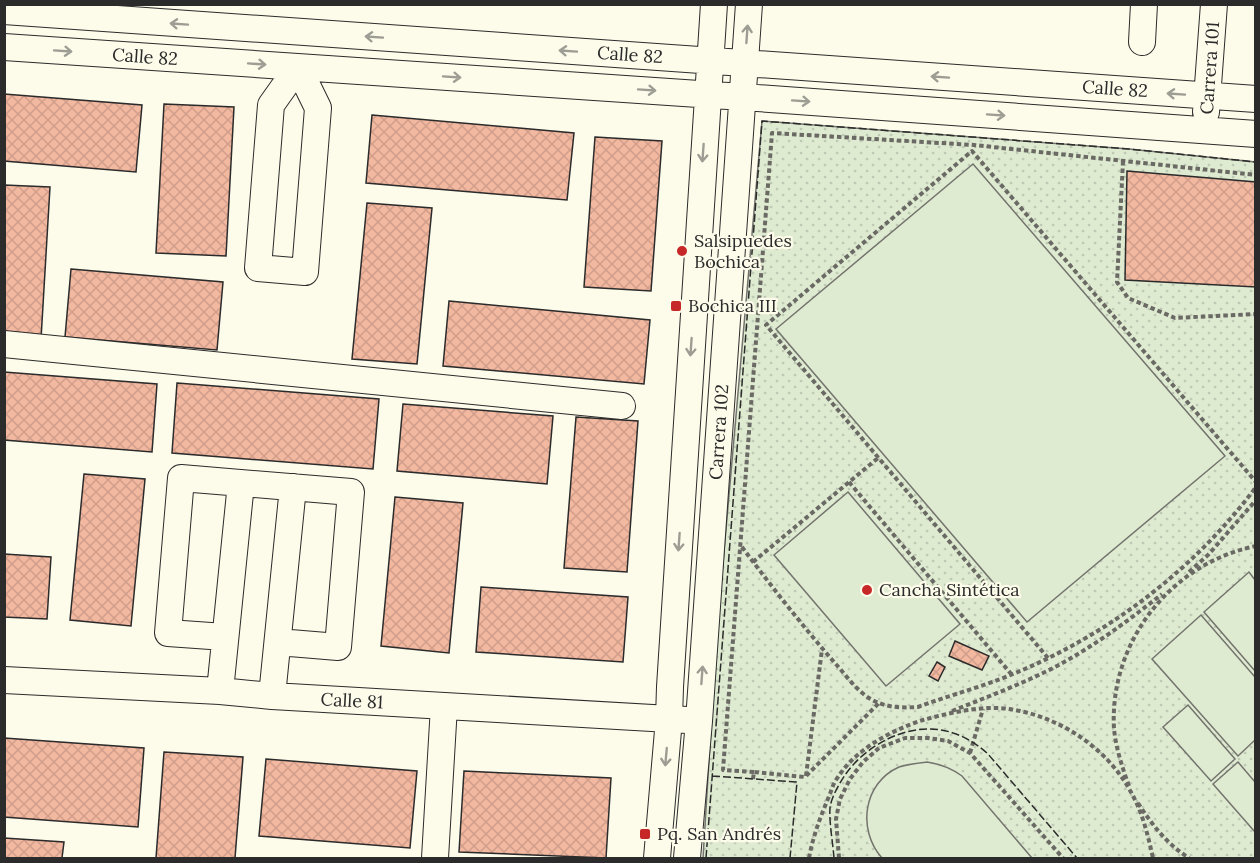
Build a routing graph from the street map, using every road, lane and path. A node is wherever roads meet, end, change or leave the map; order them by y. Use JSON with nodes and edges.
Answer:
{"nodes":[{"id":1,"x":714,"y":4,"type":"edge"},
{"id":2,"x":749,"y":4,"type":"edge"},
{"id":3,"x":1144,"y":4,"type":"edge"},
{"id":4,"x":1214,"y":4,"type":"edge"},
{"id":5,"x":4,"y":11,"type":"edge"},
{"id":6,"x":131,"y":12,"type":"edge"},
{"id":7,"x":304,"y":32,"type":"junction"},
{"id":8,"x":1142,"y":42,"type":"dead end"},
{"id":9,"x":4,"y":47,"type":"edge"},
{"id":10,"x":122,"y":55,"type":"junction"},
{"id":11,"x":710,"y":61,"type":"junction"},
{"id":12,"x":745,"y":63,"type":"junction"},
{"id":13,"x":298,"y":67,"type":"junction"},
{"id":14,"x":708,"y":94,"type":"junction"},
{"id":15,"x":1207,"y":96,"type":"junction"},
{"id":16,"x":743,"y":97,"type":"junction"},
{"id":17,"x":1256,"y":99,"type":"edge"},
{"id":18,"x":1206,"y":131,"type":"junction"},
{"id":19,"x":1256,"y":134,"type":"edge"},
{"id":20,"x":1123,"y":161,"type":"junction"},
{"id":21,"x":1256,"y":175,"type":"edge"},
{"id":22,"x":1256,"y":314,"type":"edge"},
{"id":23,"x":758,"y":324,"type":"junction"},
{"id":24,"x":766,"y":325,"type":"junction"},
{"id":25,"x":4,"y":344,"type":"edge"},
{"id":26,"x":622,"y":406,"type":"dead end"},
{"id":27,"x":878,"y":458,"type":"junction"},
{"id":28,"x":849,"y":482,"type":"junction"},
{"id":29,"x":1256,"y":482,"type":"edge"},
{"id":30,"x":241,"y":483,"type":"junction"},
{"id":31,"x":293,"y":487,"type":"junction"},
{"id":32,"x":1256,"y":487,"type":"edge"},
{"id":33,"x":1256,"y":500,"type":"edge"},
{"id":34,"x":741,"y":546,"type":"junction"},
{"id":35,"x":1256,"y":546,"type":"edge"},
{"id":36,"x":753,"y":562,"type":"junction"},
{"id":37,"x":1181,"y":580,"type":"junction"},
{"id":38,"x":225,"y":638,"type":"junction"},
{"id":39,"x":278,"y":642,"type":"junction"},
{"id":40,"x":823,"y":648,"type":"junction"},
{"id":41,"x":1048,"y":658,"type":"junction"},
{"id":42,"x":1012,"y":675,"type":"junction"},
{"id":43,"x":4,"y":680,"type":"edge"},
{"id":44,"x":220,"y":691,"type":"junction"},
{"id":45,"x":272,"y":696,"type":"junction"},
{"id":46,"x":879,"y":703,"type":"junction"},
{"id":47,"x":444,"y":706,"type":"junction"},
{"id":48,"x":983,"y":709,"type":"junction"},
{"id":49,"x":939,"y":716,"type":"junction"},
{"id":50,"x":669,"y":719,"type":"junction"},
{"id":51,"x":699,"y":721,"type":"junction"},
{"id":52,"x":970,"y":753,"type":"junction"},
{"id":53,"x":754,"y":772,"type":"junction"},
{"id":54,"x":805,"y":777,"type":"junction"},
{"id":55,"x":753,"y":779,"type":"dead end"},
{"id":56,"x":1132,"y":793,"type":"junction"},
{"id":57,"x":435,"y":858,"type":"edge"},
{"id":58,"x":657,"y":858,"type":"edge"},
{"id":59,"x":687,"y":858,"type":"edge"},
{"id":60,"x":809,"y":858,"type":"edge"},
{"id":61,"x":839,"y":858,"type":"edge"},
{"id":62,"x":1063,"y":858,"type":"edge"},
{"id":63,"x":1153,"y":858,"type":"edge"},
{"id":64,"x":1189,"y":858,"type":"edge"}],
"edges":[{"from":1,"to":11,"type":"street","name":"Carrera 102"},
{"from":12,"to":2,"type":"street","name":"Carrera 102","one_way":true},
{"from":3,"to":8,"type":"street"},
{"from":4,"to":15,"type":"street","name":"Carrera 101"},
{"from":5,"to":6,"type":"street","name":"Calle 82"},
{"from":7,"to":6,"type":"street","name":"Calle 82","one_way":true},
{"from":6,"to":10,"type":"street"},
{"from":11,"to":7,"type":"street","name":"Calle 82","one_way":true},
{"from":7,"to":13,"type":"street"},
{"from":9,"to":10,"type":"street","name":"Calle 82","one_way":true},
{"from":10,"to":13,"type":"street","name":"Calle 82","one_way":true},
{"from":11,"to":12,"type":"street","name":"Calle 82"},
{"from":11,"to":14,"type":"street","name":"Carrera 102"},
{"from":15,"to":12,"type":"street","name":"Calle 82","one_way":true},
{"from":12,"to":16,"type":"street","name":"Carrera 102"},
{"from":13,"to":13,"type":"street"},
{"from":13,"to":14,"type":"street","name":"Calle 82","one_way":true},
{"from":14,"to":16,"type":"street","name":"Calle 82"},
{"from":14,"to":50,"type":"street","name":"Carrera 102","one_way":true},
{"from":15,"to":17,"type":"street","name":"Calle 82"},
{"from":15,"to":18,"type":"street","name":"Carrera 101"},
{"from":16,"to":18,"type":"street","name":"Calle 82","one_way":true},
{"from":51,"to":16,"type":"street","name":"Carrera 102","one_way":true},
{"from":18,"to":19,"type":"street","name":"Calle 82"},
{"from":20,"to":21,"type":"path"},
{"from":20,"to":22,"type":"path"},
{"from":20,"to":23,"type":"path"},
{"from":23,"to":24,"type":"path"},
{"from":23,"to":34,"type":"path"},
{"from":24,"to":27,"type":"path"},
{"from":24,"to":29,"type":"path"},
{"from":25,"to":26,"type":"street"},
{"from":27,"to":28,"type":"path"},
{"from":27,"to":41,"type":"path"},
{"from":28,"to":36,"type":"path"},
{"from":28,"to":42,"type":"path"},
{"from":30,"to":31,"type":"street"},
{"from":30,"to":38,"type":"street"},
{"from":30,"to":38,"type":"street"},
{"from":31,"to":39,"type":"street"},
{"from":31,"to":39,"type":"street"},
{"from":32,"to":41,"type":"path"},
{"from":33,"to":37,"type":"path"},
{"from":34,"to":36,"type":"path"},
{"from":34,"to":53,"type":"path"},
{"from":35,"to":37,"type":"path"},
{"from":36,"to":40,"type":"path"},
{"from":37,"to":49,"type":"path"},
{"from":37,"to":56,"type":"path"},
{"from":38,"to":44,"type":"street"},
{"from":39,"to":45,"type":"street"},
{"from":40,"to":46,"type":"path"},
{"from":40,"to":54,"type":"path"},
{"from":41,"to":42,"type":"path"},
{"from":42,"to":46,"type":"path"},
{"from":43,"to":44,"type":"street","name":"Calle 81"},
{"from":44,"to":45,"type":"street","name":"Calle 81"},
{"from":45,"to":47,"type":"street","name":"Calle 81"},
{"from":46,"to":54,"type":"path"},
{"from":47,"to":50,"type":"street","name":"Calle 81"},
{"from":47,"to":57,"type":"street"},
{"from":48,"to":49,"type":"path"},
{"from":48,"to":52,"type":"path"},
{"from":48,"to":56,"type":"path"},
{"from":49,"to":60,"type":"path"},
{"from":50,"to":51,"type":"street","name":"Calle 81"},
{"from":50,"to":58,"type":"street","name":"Carrera 102","one_way":true},
{"from":51,"to":59,"type":"street","name":"Carrera 102"},
{"from":52,"to":61,"type":"path"},
{"from":52,"to":62,"type":"path"},
{"from":53,"to":54,"type":"path"},
{"from":53,"to":55,"type":"path"},
{"from":56,"to":63,"type":"path"},
{"from":56,"to":64,"type":"path"}]}
